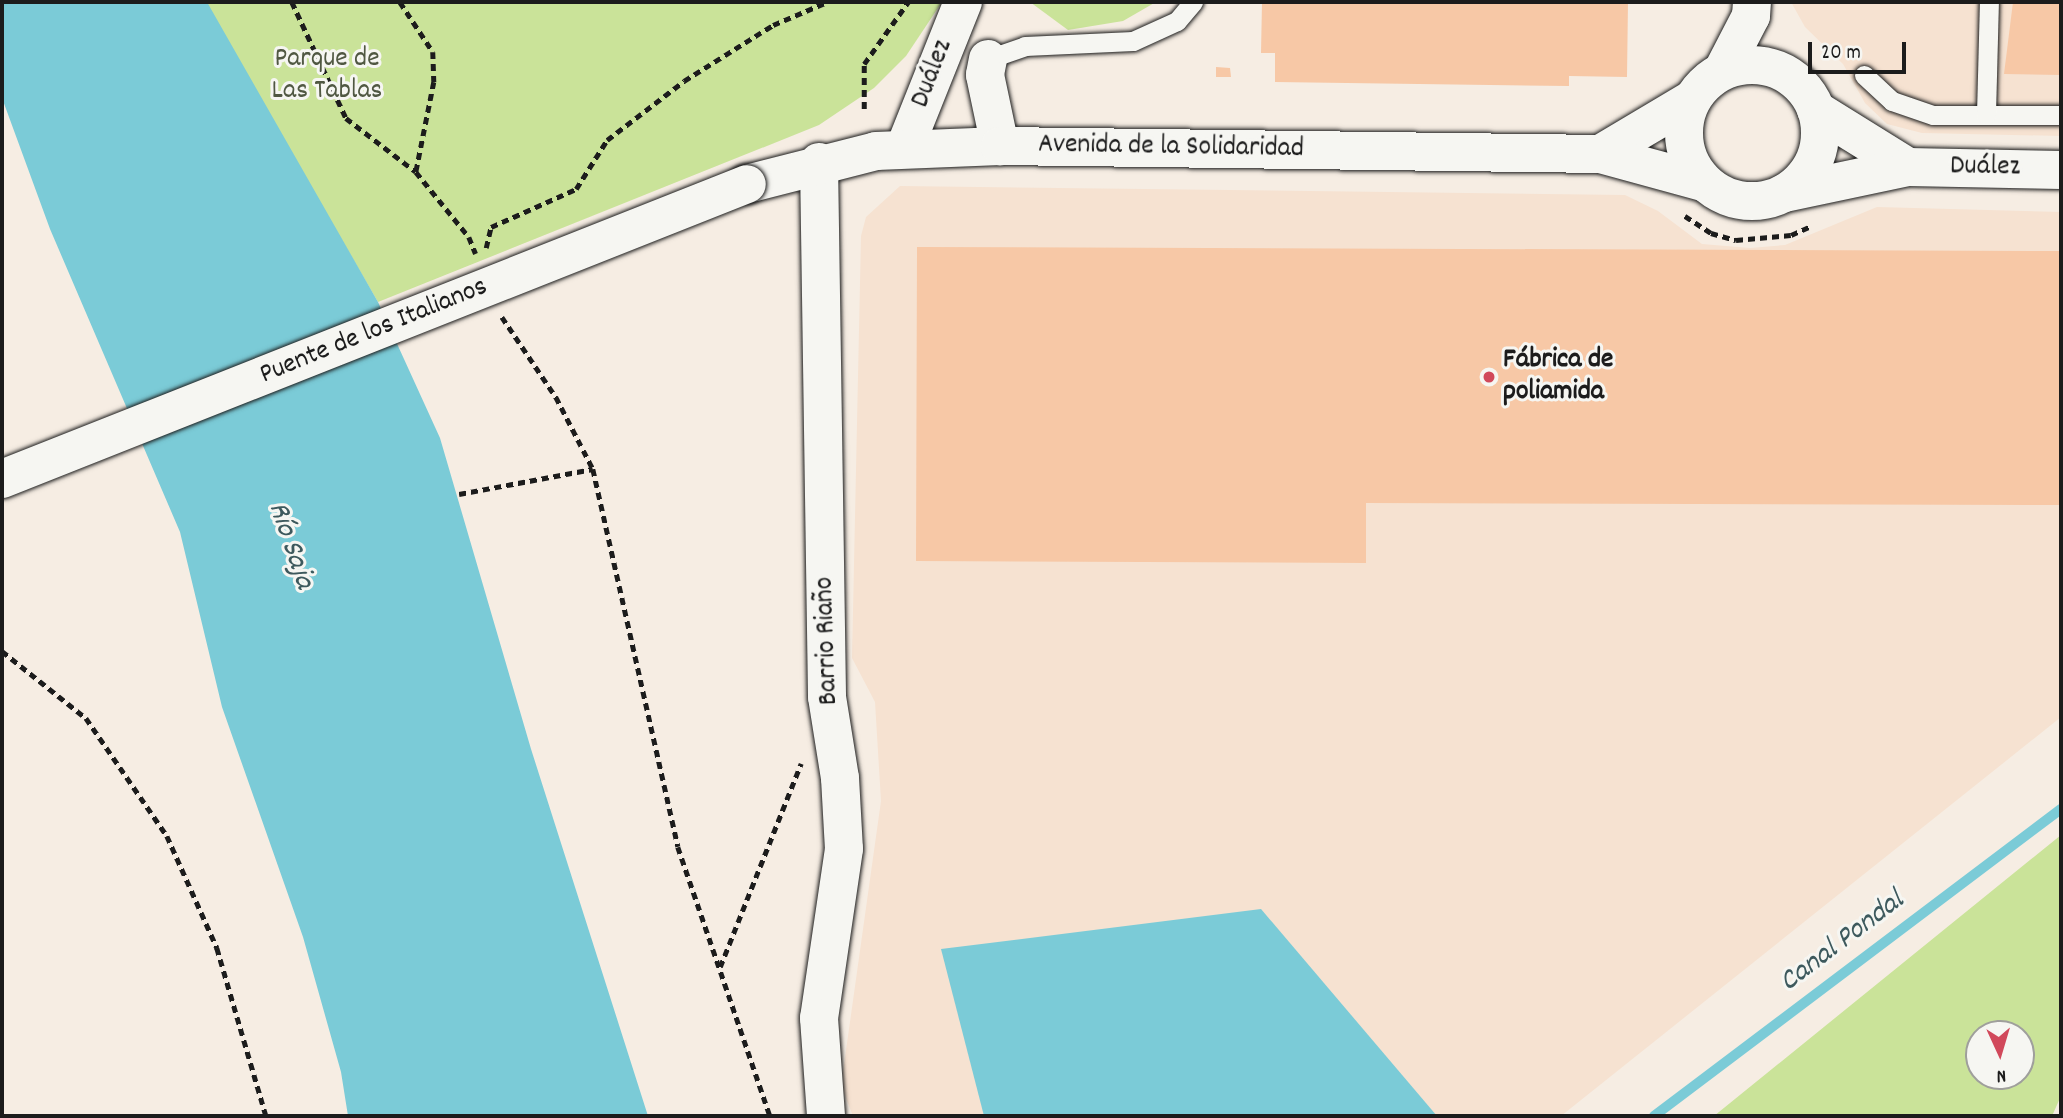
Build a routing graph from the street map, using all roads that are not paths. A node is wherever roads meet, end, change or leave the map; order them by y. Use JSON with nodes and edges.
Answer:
{"nodes":[{"id":1,"x":963,"y":2,"type":"edge"},
{"id":2,"x":1193,"y":2,"type":"edge"},
{"id":3,"x":1989,"y":2,"type":"edge"},
{"id":4,"x":1751,"y":9,"type":"edge"},
{"id":5,"x":988,"y":59,"type":"joint"},
{"id":6,"x":1723,"y":70,"type":"junction"},
{"id":7,"x":1788,"y":75,"type":"junction"},
{"id":8,"x":1864,"y":75,"type":"dead end"},
{"id":9,"x":1691,"y":100,"type":"junction"},
{"id":10,"x":1816,"y":110,"type":"junction"},
{"id":11,"x":1986,"y":114,"type":"junction"},
{"id":12,"x":2061,"y":115,"type":"edge"},
{"id":13,"x":1000,"y":146,"type":"junction"},
{"id":14,"x":905,"y":148,"type":"junction"},
{"id":15,"x":1600,"y":154,"type":"junction"},
{"id":16,"x":819,"y":162,"type":"junction"},
{"id":17,"x":1908,"y":167,"type":"junction"},
{"id":18,"x":2061,"y":170,"type":"edge"},
{"id":19,"x":1703,"y":182,"type":"junction"},
{"id":20,"x":747,"y":184,"type":"joint"},
{"id":21,"x":1785,"y":193,"type":"junction"},
{"id":22,"x":2,"y":479,"type":"edge"},
{"id":23,"x":826,"y":1116,"type":"edge"}],
"edges":[{"from":1,"to":14,"type":"street","name":"Duález"},
{"from":2,"to":5,"type":"lane"},
{"from":3,"to":11,"type":"lane"},
{"from":4,"to":6,"type":"street"},
{"from":4,"to":7,"type":"street"},
{"from":5,"to":13,"type":"street","name":"Duález"},
{"from":6,"to":7,"type":"street"},
{"from":6,"to":9,"type":"street"},
{"from":7,"to":10,"type":"street"},
{"from":8,"to":11,"type":"lane"},
{"from":9,"to":15,"type":"street"},
{"from":9,"to":19,"type":"street"},
{"from":10,"to":17,"type":"street","name":"Duález"},
{"from":10,"to":21,"type":"street"},
{"from":11,"to":12,"type":"lane"},
{"from":13,"to":14,"type":"street","name":"Avenida de la Solidaridad"},
{"from":13,"to":15,"type":"street","name":"Avenida de la Solidaridad"},
{"from":14,"to":16,"type":"street","name":"Avenida de la Solidaridad"},
{"from":15,"to":19,"type":"street","name":"Avenida de la Solidaridad"},
{"from":16,"to":20,"type":"street","name":"Avenida de la Solidaridad"},
{"from":16,"to":23,"type":"street","name":"Barrio Riaño"},
{"from":17,"to":18,"type":"street","name":"Duález"},
{"from":17,"to":21,"type":"street","name":"Duález"},
{"from":19,"to":21,"type":"street","name":"Avenida de la Solidaridad"},
{"from":20,"to":22,"type":"street","name":"Puente de los Italianos","bridge":true}]}
